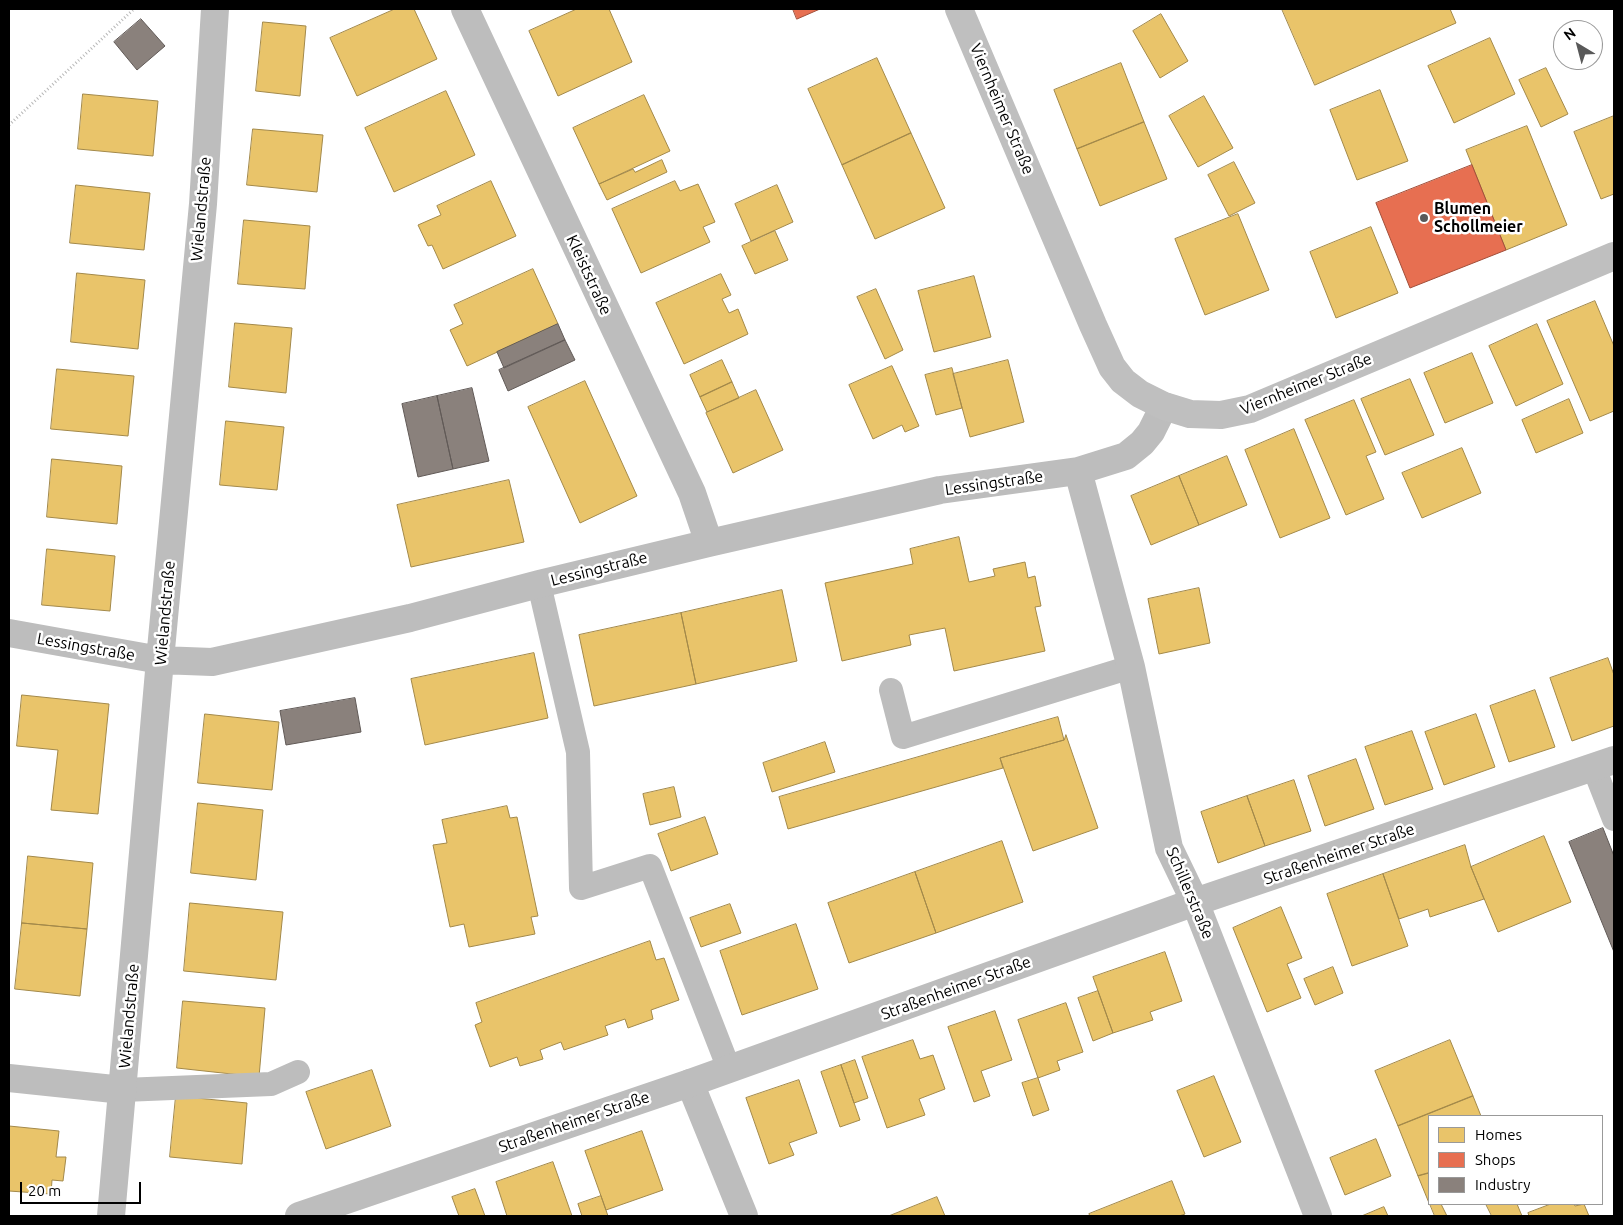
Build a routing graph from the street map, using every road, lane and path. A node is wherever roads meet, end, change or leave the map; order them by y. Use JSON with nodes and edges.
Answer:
{"nodes":[{"id":1,"x":134,"y":9,"type":"edge"},
{"id":2,"x":215,"y":9,"type":"edge"},
{"id":3,"x":465,"y":9,"type":"edge"},
{"id":4,"x":959,"y":9,"type":"edge"},
{"id":5,"x":9,"y":125,"type":"edge"},
{"id":6,"x":1614,"y":256,"type":"edge"},
{"id":7,"x":1164,"y":406,"type":"junction"},
{"id":8,"x":1078,"y":471,"type":"junction"},
{"id":9,"x":709,"y":543,"type":"junction"},
{"id":10,"x":539,"y":584,"type":"junction"},
{"id":11,"x":9,"y":633,"type":"edge"},
{"id":12,"x":160,"y":660,"type":"junction"},
{"id":13,"x":1131,"y":667,"type":"junction"},
{"id":14,"x":891,"y":690,"type":"dead end"},
{"id":15,"x":1604,"y":764,"type":"edge"},
{"id":16,"x":1614,"y":818,"type":"edge"},
{"id":17,"x":1196,"y":902,"type":"junction"},
{"id":18,"x":729,"y":1069,"type":"junction"},
{"id":19,"x":298,"y":1072,"type":"dead end"},
{"id":20,"x":9,"y":1078,"type":"edge"},
{"id":21,"x":690,"y":1083,"type":"junction"},
{"id":22,"x":123,"y":1090,"type":"junction"},
{"id":23,"x":111,"y":1216,"type":"edge"},
{"id":24,"x":299,"y":1216,"type":"edge"},
{"id":25,"x":744,"y":1216,"type":"edge"},
{"id":26,"x":1318,"y":1216,"type":"edge"}],
"edges":[{"from":1,"to":5,"type":"path"},
{"from":2,"to":12,"type":"street","name":"Wielandstraße"},
{"from":3,"to":9,"type":"street","name":"Kleiststraße"},
{"from":4,"to":7,"type":"main road","name":"Viernheimer Straße"},
{"from":6,"to":7,"type":"main road","name":"Viernheimer Straße"},
{"from":7,"to":8,"type":"street","name":"Lessingstraße"},
{"from":8,"to":9,"type":"street","name":"Lessingstraße"},
{"from":8,"to":13,"type":"street","name":"Schillerstraße"},
{"from":9,"to":10,"type":"street","name":"Lessingstraße"},
{"from":10,"to":12,"type":"street","name":"Lessingstraße"},
{"from":10,"to":18,"type":"lane"},
{"from":11,"to":12,"type":"street","name":"Lessingstraße"},
{"from":12,"to":22,"type":"street","name":"Wielandstraße"},
{"from":13,"to":14,"type":"lane"},
{"from":13,"to":17,"type":"street","name":"Schillerstraße"},
{"from":15,"to":16,"type":"lane"},
{"from":15,"to":17,"type":"street","name":"Straßenheimer Straße"},
{"from":17,"to":18,"type":"street","name":"Straßenheimer Straße"},
{"from":17,"to":26,"type":"street","name":"Schillerstraße"},
{"from":18,"to":21,"type":"street","name":"Straßenheimer Straße"},
{"from":19,"to":22,"type":"lane"},
{"from":20,"to":22,"type":"street"},
{"from":21,"to":24,"type":"street","name":"Straßenheimer Straße"},
{"from":21,"to":25,"type":"street"},
{"from":22,"to":23,"type":"street","name":"Wielandstraße"}]}
